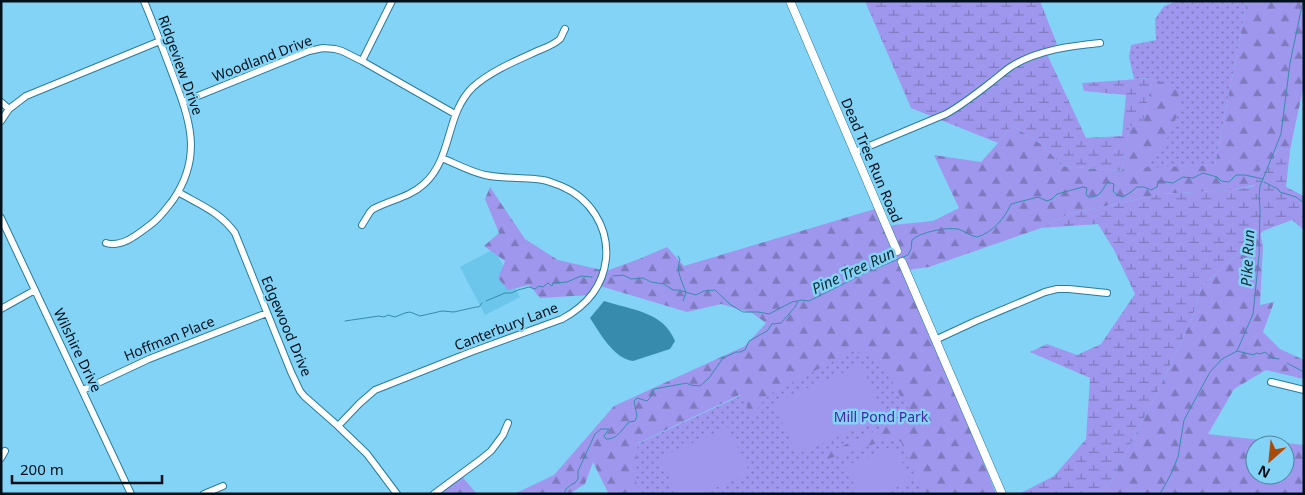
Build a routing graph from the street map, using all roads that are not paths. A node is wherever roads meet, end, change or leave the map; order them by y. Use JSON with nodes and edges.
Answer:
{"nodes":[{"id":1,"x":144,"y":1,"type":"edge"},
{"id":2,"x":392,"y":1,"type":"edge"},
{"id":3,"x":790,"y":1,"type":"edge"},
{"id":4,"x":565,"y":29,"type":"dead end"},
{"id":5,"x":160,"y":41,"type":"junction"},
{"id":6,"x":1100,"y":43,"type":"dead end"},
{"id":7,"x":362,"y":61,"type":"junction"},
{"id":8,"x":1,"y":102,"type":"edge"},
{"id":9,"x":183,"y":102,"type":"junction"},
{"id":10,"x":9,"y":109,"type":"junction"},
{"id":11,"x":455,"y":114,"type":"junction"},
{"id":12,"x":1,"y":121,"type":"edge"},
{"id":13,"x":854,"y":152,"type":"junction"},
{"id":14,"x":442,"y":158,"type":"junction"},
{"id":15,"x":178,"y":192,"type":"junction"},
{"id":16,"x":1,"y":218,"type":"edge"},
{"id":17,"x":362,"y":225,"type":"dead end"},
{"id":18,"x":106,"y":243,"type":"dead end"},
{"id":19,"x":897,"y":251,"type":"joint"},
{"id":20,"x":902,"y":262,"type":"joint"},
{"id":21,"x":35,"y":290,"type":"junction"},
{"id":22,"x":1107,"y":293,"type":"dead end"},
{"id":23,"x":1,"y":310,"type":"edge"},
{"id":24,"x":267,"y":313,"type":"junction"},
{"id":25,"x":935,"y":340,"type":"junction"},
{"id":26,"x":1272,"y":382,"type":"dead end"},
{"id":27,"x":83,"y":390,"type":"junction"},
{"id":28,"x":1304,"y":390,"type":"edge"},
{"id":29,"x":508,"y":423,"type":"dead end"},
{"id":30,"x":338,"y":426,"type":"junction"},
{"id":31,"x":223,"y":486,"type":"dead end"},
{"id":32,"x":131,"y":494,"type":"edge"},
{"id":33,"x":204,"y":494,"type":"edge"},
{"id":34,"x":397,"y":494,"type":"edge"},
{"id":35,"x":434,"y":494,"type":"edge"},
{"id":36,"x":1002,"y":494,"type":"edge"}],
"edges":[{"from":1,"to":5,"type":"street","name":"Ridgeview Drive"},
{"from":2,"to":7,"type":"street"},
{"from":3,"to":13,"type":"street","name":"Dead Tree Run Road"},
{"from":4,"to":11,"type":"street"},
{"from":5,"to":9,"type":"street","name":"Ridgeview Drive"},
{"from":5,"to":10,"type":"street"},
{"from":6,"to":13,"type":"street"},
{"from":7,"to":9,"type":"street","name":"Woodland Drive"},
{"from":7,"to":11,"type":"street","name":"Woodland Drive"},
{"from":8,"to":10,"type":"street"},
{"from":9,"to":15,"type":"street","name":"Ridgeview Drive"},
{"from":10,"to":12,"type":"street"},
{"from":11,"to":14,"type":"street"},
{"from":13,"to":19,"type":"street","name":"Dead Tree Run Road"},
{"from":14,"to":17,"type":"street"},
{"from":14,"to":30,"type":"street","name":"Canterbury Lane"},
{"from":15,"to":18,"type":"street","name":"Ridgeview Drive"},
{"from":15,"to":24,"type":"street","name":"Edgewood Drive"},
{"from":16,"to":21,"type":"street","name":"Wilshire Drive"},
{"from":19,"to":20,"type":"street","name":"Dead Tree Run Road"},
{"from":20,"to":25,"type":"street","name":"Dead Tree Run Road"},
{"from":21,"to":23,"type":"street"},
{"from":21,"to":27,"type":"street","name":"Wilshire Drive"},
{"from":22,"to":25,"type":"street"},
{"from":24,"to":27,"type":"street","name":"Hoffman Place"},
{"from":24,"to":30,"type":"street","name":"Edgewood Drive"},
{"from":25,"to":36,"type":"street","name":"Dead Tree Run Road"},
{"from":26,"to":28,"type":"street"},
{"from":27,"to":32,"type":"street","name":"Wilshire Drive"},
{"from":29,"to":35,"type":"street"},
{"from":30,"to":34,"type":"street","name":"Edgewood Drive"},
{"from":31,"to":33,"type":"street"}]}
